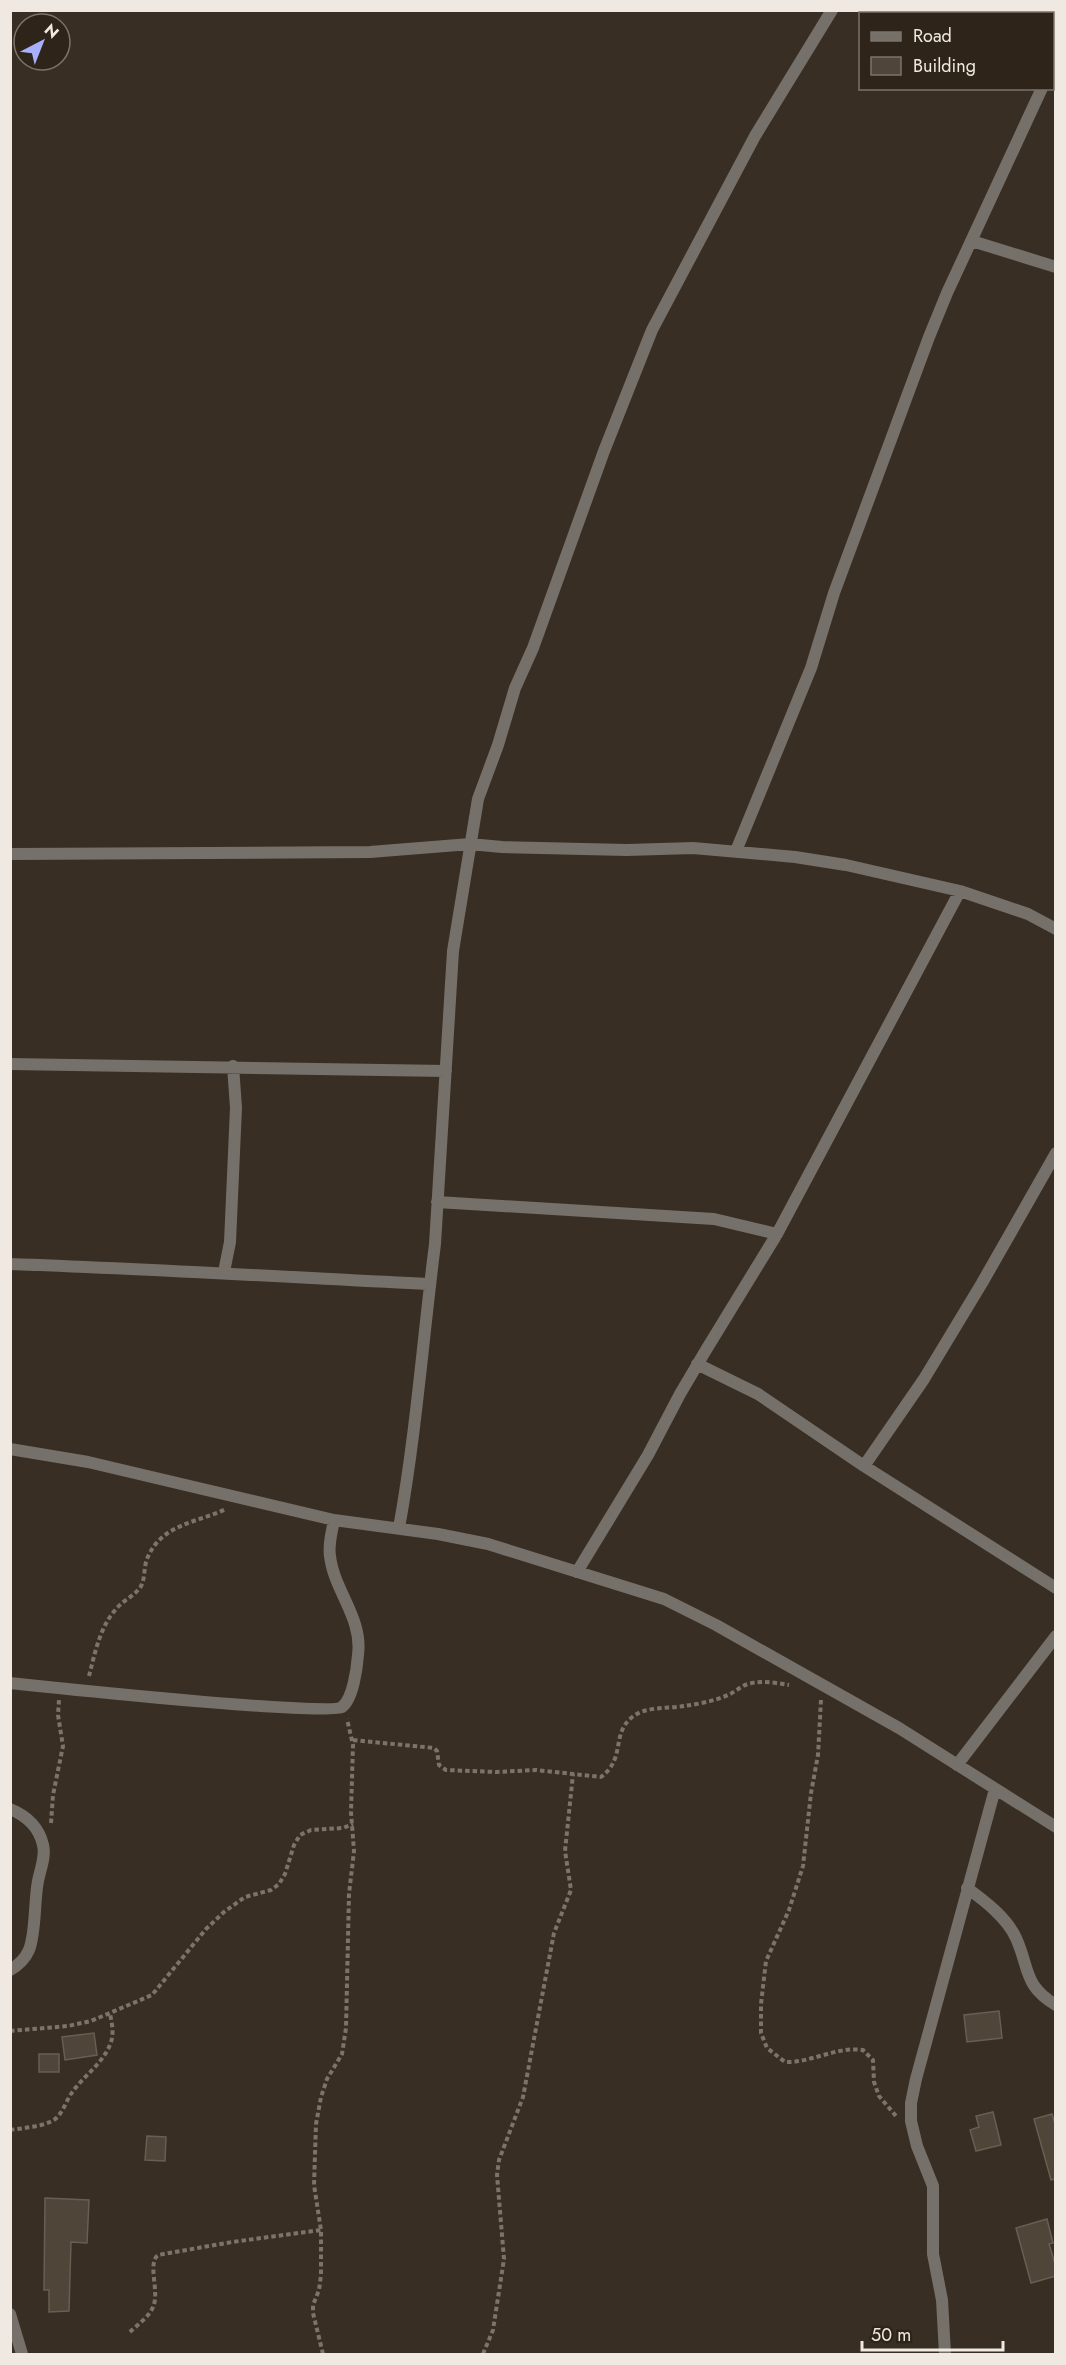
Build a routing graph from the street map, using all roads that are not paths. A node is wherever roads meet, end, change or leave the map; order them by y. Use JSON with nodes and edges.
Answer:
{"nodes":[{"id":1,"x":832,"y":10,"type":"edge"},
{"id":2,"x":1041,"y":90,"type":"edge"},
{"id":3,"x":972,"y":241,"type":"junction"},
{"id":4,"x":1056,"y":267,"type":"edge"},
{"id":5,"x":470,"y":844,"type":"junction"},
{"id":6,"x":736,"y":851,"type":"junction"},
{"id":7,"x":10,"y":854,"type":"edge"},
{"id":8,"x":960,"y":891,"type":"junction"},
{"id":9,"x":1056,"y":929,"type":"edge"},
{"id":10,"x":10,"y":1064,"type":"edge"},
{"id":11,"x":233,"y":1066,"type":"junction"},
{"id":12,"x":446,"y":1071,"type":"junction"},
{"id":13,"x":1056,"y":1153,"type":"edge"},
{"id":14,"x":437,"y":1202,"type":"junction"},
{"id":15,"x":777,"y":1234,"type":"junction"},
{"id":16,"x":10,"y":1264,"type":"edge"},
{"id":17,"x":224,"y":1272,"type":"junction"},
{"id":18,"x":428,"y":1284,"type":"junction"},
{"id":19,"x":697,"y":1364,"type":"junction"},
{"id":20,"x":10,"y":1449,"type":"edge"},
{"id":21,"x":864,"y":1466,"type":"junction"},
{"id":22,"x":334,"y":1520,"type":"junction"},
{"id":23,"x":399,"y":1528,"type":"junction"},
{"id":24,"x":577,"y":1572,"type":"junction"},
{"id":25,"x":1056,"y":1588,"type":"edge"},
{"id":26,"x":1056,"y":1636,"type":"edge"},
{"id":27,"x":10,"y":1683,"type":"edge"},
{"id":28,"x":957,"y":1765,"type":"junction"},
{"id":29,"x":995,"y":1789,"type":"junction"},
{"id":30,"x":10,"y":1809,"type":"edge"},
{"id":31,"x":1056,"y":1827,"type":"edge"},
{"id":32,"x":967,"y":1888,"type":"junction"},
{"id":33,"x":10,"y":1970,"type":"edge"},
{"id":34,"x":1056,"y":2005,"type":"edge"},
{"id":35,"x":10,"y":2314,"type":"edge"},
{"id":36,"x":22,"y":2355,"type":"edge"},
{"id":37,"x":945,"y":2355,"type":"edge"}],
"edges":[{"from":1,"to":5,"type":"street"},
{"from":2,"to":3,"type":"street"},
{"from":3,"to":4,"type":"street"},
{"from":3,"to":6,"type":"street"},
{"from":5,"to":6,"type":"street"},
{"from":5,"to":7,"type":"street"},
{"from":5,"to":12,"type":"street"},
{"from":6,"to":8,"type":"street"},
{"from":8,"to":9,"type":"street"},
{"from":8,"to":15,"type":"street"},
{"from":10,"to":11,"type":"street"},
{"from":11,"to":12,"type":"street"},
{"from":11,"to":17,"type":"street"},
{"from":12,"to":14,"type":"street"},
{"from":13,"to":21,"type":"street"},
{"from":14,"to":15,"type":"street"},
{"from":14,"to":18,"type":"street"},
{"from":15,"to":19,"type":"street"},
{"from":16,"to":17,"type":"street"},
{"from":17,"to":18,"type":"street"},
{"from":18,"to":23,"type":"street"},
{"from":19,"to":21,"type":"street"},
{"from":19,"to":24,"type":"street"},
{"from":20,"to":22,"type":"street"},
{"from":21,"to":25,"type":"street"},
{"from":22,"to":23,"type":"street"},
{"from":22,"to":27,"type":"street"},
{"from":23,"to":24,"type":"street"},
{"from":24,"to":28,"type":"street"},
{"from":26,"to":28,"type":"street"},
{"from":28,"to":29,"type":"street"},
{"from":29,"to":31,"type":"street"},
{"from":29,"to":32,"type":"street"},
{"from":30,"to":33,"type":"street"},
{"from":32,"to":34,"type":"street"},
{"from":32,"to":37,"type":"street"},
{"from":35,"to":36,"type":"street"}]}
